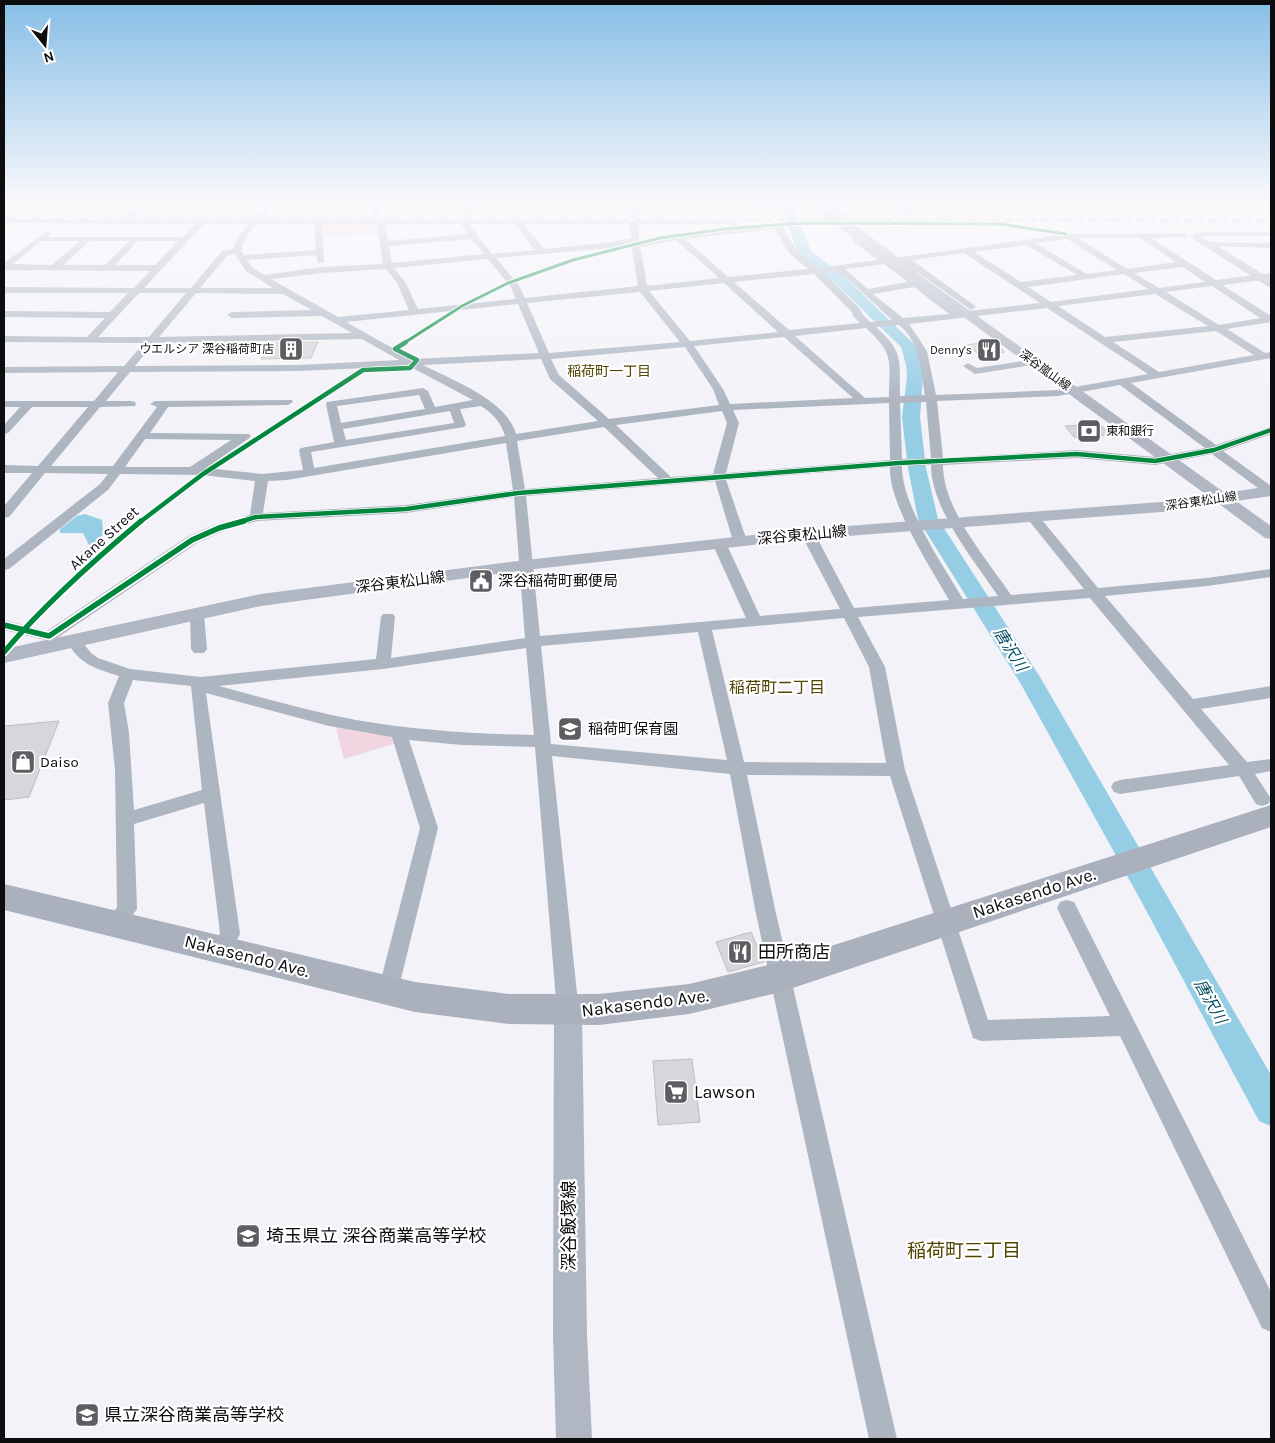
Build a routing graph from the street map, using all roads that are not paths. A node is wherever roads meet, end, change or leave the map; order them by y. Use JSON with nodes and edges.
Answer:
{"nodes":[{"id":1,"x":154,"y":272,"type":"edge"},
{"id":2,"x":209,"y":272,"type":"edge"},
{"id":3,"x":254,"y":272,"type":"edge"},
{"id":4,"x":304,"y":272,"type":"edge"},
{"id":5,"x":393,"y":272,"type":"edge"},
{"id":6,"x":504,"y":272,"type":"edge"},
{"id":7,"x":640,"y":272,"type":"edge"},
{"id":8,"x":718,"y":272,"type":"edge"},
{"id":9,"x":804,"y":272,"type":"edge"},
{"id":10,"x":817,"y":272,"type":"edge"},
{"id":11,"x":844,"y":272,"type":"edge"},
{"id":12,"x":901,"y":272,"type":"edge"},
{"id":13,"x":904,"y":272,"type":"edge"},
{"id":14,"x":920,"y":272,"type":"edge"},
{"id":15,"x":1000,"y":272,"type":"edge"},
{"id":16,"x":1079,"y":272,"type":"edge"},
{"id":17,"x":1114,"y":272,"type":"edge"},
{"id":18,"x":1127,"y":272,"type":"edge"},
{"id":19,"x":1197,"y":272,"type":"edge"},
{"id":20,"x":1085,"y":276,"type":"junction"},
{"id":21,"x":262,"y":278,"type":"junction"},
{"id":22,"x":1268,"y":279,"type":"edge"},
{"id":23,"x":914,"y":280,"type":"junction"},
{"id":24,"x":728,"y":281,"type":"junction"},
{"id":25,"x":1214,"y":284,"type":"junction"},
{"id":26,"x":1019,"y":285,"type":"junction"},
{"id":27,"x":643,"y":289,"type":"junction"},
{"id":28,"x":4,"y":290,"type":"edge"},
{"id":29,"x":27,"y":290,"type":"junction"},
{"id":30,"x":137,"y":290,"type":"junction"},
{"id":31,"x":192,"y":291,"type":"junction"},
{"id":32,"x":284,"y":291,"type":"junction"},
{"id":33,"x":1157,"y":291,"type":"junction"},
{"id":34,"x":866,"y":292,"type":"junction"},
{"id":35,"x":522,"y":301,"type":"junction"},
{"id":36,"x":1050,"y":305,"type":"junction"},
{"id":37,"x":8,"y":307,"type":"edge"},
{"id":38,"x":235,"y":310,"type":"junction"},
{"id":39,"x":414,"y":312,"type":"junction"},
{"id":40,"x":966,"y":312,"type":"junction"},
{"id":41,"x":324,"y":313,"type":"junction"},
{"id":42,"x":114,"y":315,"type":"junction"},
{"id":43,"x":337,"y":320,"type":"junction"},
{"id":44,"x":1270,"y":320,"type":"edge"},
{"id":45,"x":900,"y":322,"type":"junction"},
{"id":46,"x":869,"y":325,"type":"junction"},
{"id":47,"x":1216,"y":328,"type":"junction"},
{"id":48,"x":787,"y":334,"type":"junction"},
{"id":49,"x":364,"y":336,"type":"junction"},
{"id":50,"x":4,"y":339,"type":"edge"},
{"id":51,"x":90,"y":339,"type":"junction"},
{"id":52,"x":214,"y":339,"type":"junction"},
{"id":53,"x":151,"y":340,"type":"junction"},
{"id":54,"x":1105,"y":340,"type":"junction"},
{"id":55,"x":689,"y":344,"type":"junction"},
{"id":56,"x":546,"y":356,"type":"junction"},
{"id":57,"x":1267,"y":356,"type":"edge"},
{"id":58,"x":1035,"y":362,"type":"junction"},
{"id":59,"x":413,"y":364,"type":"junction"},
{"id":60,"x":968,"y":366,"type":"dead end"},
{"id":61,"x":4,"y":370,"type":"edge"},
{"id":62,"x":126,"y":371,"type":"junction"},
{"id":63,"x":1157,"y":375,"type":"junction"},
{"id":64,"x":1123,"y":382,"type":"junction"},
{"id":65,"x":1074,"y":391,"type":"junction"},
{"id":66,"x":930,"y":399,"type":"junction"},
{"id":67,"x":896,"y":401,"type":"junction"},
{"id":68,"x":288,"y":402,"type":"dead end"},
{"id":69,"x":484,"y":402,"type":"junction"},
{"id":70,"x":864,"y":402,"type":"junction"},
{"id":71,"x":4,"y":404,"type":"edge"},
{"id":72,"x":29,"y":404,"type":"junction"},
{"id":73,"x":131,"y":404,"type":"dead end"},
{"id":74,"x":96,"y":405,"type":"junction"},
{"id":75,"x":454,"y":407,"type":"junction"},
{"id":76,"x":726,"y":407,"type":"junction"},
{"id":77,"x":431,"y":411,"type":"junction"},
{"id":78,"x":604,"y":423,"type":"junction"},
{"id":79,"x":336,"y":427,"type":"junction"},
{"id":80,"x":1271,"y":430,"type":"edge"},
{"id":81,"x":4,"y":431,"type":"edge"},
{"id":82,"x":142,"y":436,"type":"junction"},
{"id":83,"x":511,"y":439,"type":"junction"},
{"id":84,"x":341,"y":445,"type":"junction"},
{"id":85,"x":1214,"y":450,"type":"junction"},
{"id":86,"x":1167,"y":459,"type":"junction"},
{"id":87,"x":936,"y":462,"type":"junction"},
{"id":88,"x":898,"y":463,"type":"junction"},
{"id":89,"x":4,"y":469,"type":"edge"},
{"id":90,"x":42,"y":469,"type":"junction"},
{"id":91,"x":116,"y":470,"type":"junction"},
{"id":92,"x":193,"y":471,"type":"junction"},
{"id":93,"x":309,"y":472,"type":"junction"},
{"id":94,"x":719,"y":476,"type":"junction"},
{"id":95,"x":262,"y":478,"type":"junction"},
{"id":96,"x":669,"y":482,"type":"junction"},
{"id":97,"x":1271,"y":491,"type":"edge"},
{"id":98,"x":518,"y":494,"type":"junction"},
{"id":99,"x":1222,"y":499,"type":"junction"},
{"id":100,"x":6,"y":509,"type":"edge"},
{"id":101,"x":256,"y":517,"type":"junction"},
{"id":102,"x":1032,"y":517,"type":"junction"},
{"id":103,"x":954,"y":522,"type":"junction"},
{"id":104,"x":917,"y":525,"type":"junction"},
{"id":105,"x":808,"y":534,"type":"junction"},
{"id":106,"x":1271,"y":534,"type":"edge"},
{"id":107,"x":740,"y":541,"type":"junction"},
{"id":108,"x":719,"y":543,"type":"junction"},
{"id":109,"x":526,"y":565,"type":"junction"},
{"id":110,"x":4,"y":566,"type":"edge"},
{"id":111,"x":1271,"y":573,"type":"edge"},
{"id":112,"x":1094,"y":593,"type":"junction"},
{"id":113,"x":1006,"y":602,"type":"junction"},
{"id":114,"x":962,"y":605,"type":"junction"},
{"id":115,"x":848,"y":613,"type":"junction"},
{"id":116,"x":197,"y":614,"type":"junction"},
{"id":117,"x":388,"y":617,"type":"dead end"},
{"id":118,"x":755,"y":622,"type":"junction"},
{"id":119,"x":4,"y":625,"type":"edge"},
{"id":120,"x":704,"y":628,"type":"junction"},
{"id":121,"x":49,"y":641,"type":"junction"},
{"id":122,"x":74,"y":642,"type":"junction"},
{"id":123,"x":534,"y":642,"type":"junction"},
{"id":124,"x":199,"y":649,"type":"dead end"},
{"id":125,"x":4,"y":656,"type":"edge"},
{"id":126,"x":383,"y":664,"type":"junction"},
{"id":127,"x":129,"y":674,"type":"junction"},
{"id":128,"x":201,"y":682,"type":"junction"},
{"id":129,"x":1271,"y":692,"type":"edge"},
{"id":130,"x":1189,"y":705,"type":"junction"},
{"id":131,"x":398,"y":731,"type":"junction"},
{"id":132,"x":543,"y":745,"type":"junction"},
{"id":133,"x":1271,"y":765,"type":"edge"},
{"id":134,"x":737,"y":768,"type":"junction"},
{"id":135,"x":1243,"y":769,"type":"junction"},
{"id":136,"x":896,"y":770,"type":"junction"},
{"id":137,"x":1120,"y":787,"type":"dead end"},
{"id":138,"x":212,"y":794,"type":"junction"},
{"id":139,"x":1267,"y":808,"type":"edge"},
{"id":140,"x":124,"y":820,"type":"junction"},
{"id":141,"x":4,"y":897,"type":"edge"},
{"id":142,"x":1067,"y":908,"type":"dead end"},
{"id":143,"x":945,"y":922,"type":"junction"},
{"id":144,"x":115,"y":924,"type":"junction"},
{"id":145,"x":221,"y":950,"type":"junction"},
{"id":146,"x":781,"y":977,"type":"junction"},
{"id":147,"x":388,"y":991,"type":"junction"},
{"id":148,"x":568,"y":1012,"type":"junction"},
{"id":149,"x":1127,"y":1026,"type":"junction"},
{"id":150,"x":1271,"y":1319,"type":"edge"},
{"id":151,"x":574,"y":1439,"type":"edge"},
{"id":152,"x":883,"y":1439,"type":"edge"}],
"edges":[{"from":1,"to":30,"type":"street"},
{"from":2,"to":31,"type":"street"},
{"from":3,"to":21,"type":"street"},
{"from":4,"to":21,"type":"street"},
{"from":5,"to":39,"type":"street"},
{"from":6,"to":35,"type":"street"},
{"from":7,"to":27,"type":"street"},
{"from":8,"to":24,"type":"street"},
{"from":9,"to":24,"type":"street"},
{"from":10,"to":46,"type":"street"},
{"from":11,"to":34,"type":"street"},
{"from":12,"to":23,"type":"street"},
{"from":13,"to":23,"type":"main road","name":"深谷嵐山線","bridge":true},
{"from":14,"to":40,"type":"street"},
{"from":15,"to":26,"type":"street"},
{"from":16,"to":20,"type":"street"},
{"from":17,"to":20,"type":"street"},
{"from":18,"to":33,"type":"street"},
{"from":19,"to":25,"type":"street"},
{"from":20,"to":26,"type":"street"},
{"from":21,"to":32,"type":"street"},
{"from":22,"to":25,"type":"street"},
{"from":23,"to":34,"type":"street"},
{"from":23,"to":40,"type":"main road","name":"深谷嵐山線"},
{"from":24,"to":27,"type":"street"},
{"from":24,"to":48,"type":"street"},
{"from":25,"to":33,"type":"street"},
{"from":25,"to":44,"type":"street"},
{"from":26,"to":36,"type":"street"},
{"from":27,"to":35,"type":"street"},
{"from":27,"to":55,"type":"street"},
{"from":28,"to":29,"type":"street"},
{"from":29,"to":30,"type":"street"},
{"from":29,"to":37,"type":"street"},
{"from":30,"to":31,"type":"street"},
{"from":30,"to":42,"type":"street"},
{"from":31,"to":38,"type":"street"},
{"from":31,"to":53,"type":"street"},
{"from":32,"to":38,"type":"street"},
{"from":32,"to":41,"type":"street"},
{"from":33,"to":36,"type":"street"},
{"from":33,"to":47,"type":"street"},
{"from":34,"to":45,"type":"street"},
{"from":35,"to":39,"type":"street"},
{"from":35,"to":56,"type":"street"},
{"from":36,"to":40,"type":"street"},
{"from":36,"to":54,"type":"street"},
{"from":37,"to":42,"type":"street"},
{"from":38,"to":41,"type":"street"},
{"from":38,"to":52,"type":"street"},
{"from":39,"to":43,"type":"street"},
{"from":40,"to":45,"type":"street"},
{"from":40,"to":58,"type":"main road","name":"深谷嵐山線"},
{"from":41,"to":43,"type":"street"},
{"from":42,"to":51,"type":"street"},
{"from":43,"to":49,"type":"street"},
{"from":44,"to":47,"type":"street"},
{"from":45,"to":46,"type":"street"},
{"from":45,"to":66,"type":"street"},
{"from":46,"to":48,"type":"street"},
{"from":46,"to":67,"type":"street"},
{"from":47,"to":54,"type":"street"},
{"from":47,"to":57,"type":"street"},
{"from":48,"to":55,"type":"street"},
{"from":48,"to":70,"type":"street"},
{"from":49,"to":52,"type":"street"},
{"from":49,"to":59,"type":"street"},
{"from":50,"to":51,"type":"street"},
{"from":51,"to":53,"type":"street"},
{"from":52,"to":53,"type":"street"},
{"from":53,"to":62,"type":"street"},
{"from":54,"to":63,"type":"street"},
{"from":55,"to":56,"type":"street"},
{"from":55,"to":76,"type":"street"},
{"from":56,"to":59,"type":"street"},
{"from":56,"to":78,"type":"street"},
{"from":57,"to":63,"type":"street"},
{"from":58,"to":60,"type":"street"},
{"from":58,"to":65,"type":"main road","name":"深谷嵐山線"},
{"from":59,"to":62,"type":"street"},
{"from":59,"to":69,"type":"street"},
{"from":61,"to":62,"type":"street"},
{"from":62,"to":74,"type":"street"},
{"from":63,"to":64,"type":"street"},
{"from":64,"to":65,"type":"street"},
{"from":64,"to":85,"type":"street"},
{"from":65,"to":66,"type":"street"},
{"from":65,"to":86,"type":"main road","name":"深谷嵐山線"},
{"from":66,"to":67,"type":"street"},
{"from":66,"to":87,"type":"street"},
{"from":67,"to":70,"type":"street"},
{"from":67,"to":88,"type":"street"},
{"from":68,"to":82,"type":"street"},
{"from":69,"to":75,"type":"street"},
{"from":69,"to":83,"type":"street"},
{"from":70,"to":76,"type":"street"},
{"from":71,"to":72,"type":"street"},
{"from":72,"to":74,"type":"street"},
{"from":72,"to":81,"type":"street"},
{"from":73,"to":74,"type":"street"},
{"from":74,"to":90,"type":"street"},
{"from":75,"to":77,"type":"street"},
{"from":75,"to":84,"type":"street"},
{"from":76,"to":78,"type":"street"},
{"from":76,"to":94,"type":"street"},
{"from":77,"to":79,"type":"street"},
{"from":77,"to":79,"type":"street"},
{"from":78,"to":83,"type":"street"},
{"from":78,"to":96,"type":"street"},
{"from":79,"to":84,"type":"street"},
{"from":80,"to":85,"type":"street"},
{"from":82,"to":91,"type":"street"},
{"from":82,"to":92,"type":"street"},
{"from":83,"to":93,"type":"street"},
{"from":83,"to":98,"type":"street"},
{"from":84,"to":93,"type":"street"},
{"from":85,"to":86,"type":"street"},
{"from":85,"to":97,"type":"street"},
{"from":86,"to":87,"type":"street"},
{"from":86,"to":99,"type":"main road","name":"深谷嵐山線"},
{"from":87,"to":88,"type":"street"},
{"from":87,"to":103,"type":"street"},
{"from":88,"to":94,"type":"street"},
{"from":88,"to":104,"type":"street"},
{"from":89,"to":90,"type":"street"},
{"from":90,"to":91,"type":"street"},
{"from":90,"to":100,"type":"street"},
{"from":91,"to":92,"type":"street"},
{"from":91,"to":110,"type":"street"},
{"from":92,"to":95,"type":"street"},
{"from":93,"to":95,"type":"street"},
{"from":94,"to":96,"type":"street"},
{"from":94,"to":107,"type":"street"},
{"from":95,"to":101,"type":"street"},
{"from":96,"to":98,"type":"street"},
{"from":97,"to":99,"type":"main road","name":"深谷東松山線"},
{"from":98,"to":101,"type":"street"},
{"from":98,"to":109,"type":"street"},
{"from":99,"to":102,"type":"main road","name":"深谷東松山線"},
{"from":99,"to":106,"type":"main road","name":"深谷嵐山線"},
{"from":101,"to":121,"type":"street"},
{"from":102,"to":103,"type":"main road","name":"深谷東松山線"},
{"from":102,"to":112,"type":"street"},
{"from":103,"to":104,"type":"main road","name":"深谷東松山線"},
{"from":103,"to":113,"type":"street"},
{"from":104,"to":105,"type":"main road","name":"深谷東松山線"},
{"from":104,"to":114,"type":"street"},
{"from":105,"to":107,"type":"main road","name":"深谷東松山線"},
{"from":105,"to":115,"type":"street"},
{"from":107,"to":108,"type":"main road","name":"深谷東松山線"},
{"from":108,"to":109,"type":"main road","name":"深谷東松山線"},
{"from":108,"to":118,"type":"street"},
{"from":109,"to":116,"type":"main road","name":"深谷東松山線"},
{"from":109,"to":123,"type":"street"},
{"from":111,"to":112,"type":"street"},
{"from":112,"to":113,"type":"street"},
{"from":112,"to":130,"type":"street"},
{"from":113,"to":114,"type":"street"},
{"from":114,"to":115,"type":"street"},
{"from":115,"to":118,"type":"street"},
{"from":115,"to":136,"type":"street"},
{"from":116,"to":122,"type":"main road","name":"深谷東松山線"},
{"from":116,"to":124,"type":"street"},
{"from":117,"to":126,"type":"street"},
{"from":118,"to":120,"type":"street"},
{"from":119,"to":121,"type":"street"},
{"from":120,"to":123,"type":"street"},
{"from":120,"to":134,"type":"street"},
{"from":121,"to":122,"type":"main road","name":"深谷東松山線"},
{"from":121,"to":125,"type":"main road","name":"深谷東松山線"},
{"from":122,"to":127,"type":"street"},
{"from":123,"to":126,"type":"street"},
{"from":123,"to":132,"type":"street"},
{"from":126,"to":128,"type":"street"},
{"from":127,"to":128,"type":"street"},
{"from":127,"to":140,"type":"street"},
{"from":128,"to":131,"type":"street"},
{"from":128,"to":138,"type":"street"},
{"from":129,"to":130,"type":"street"},
{"from":130,"to":135,"type":"street"},
{"from":131,"to":132,"type":"street"},
{"from":131,"to":147,"type":"street"},
{"from":132,"to":134,"type":"street"},
{"from":132,"to":148,"type":"street"},
{"from":133,"to":135,"type":"street"},
{"from":134,"to":136,"type":"street"},
{"from":134,"to":146,"type":"street"},
{"from":135,"to":137,"type":"street"},
{"from":135,"to":139,"type":"street"},
{"from":136,"to":143,"type":"street"},
{"from":138,"to":140,"type":"street"},
{"from":138,"to":145,"type":"street"},
{"from":139,"to":143,"type":"highway","name":"Nakasendo Ave."},
{"from":140,"to":144,"type":"street"},
{"from":141,"to":144,"type":"highway","name":"Nakasendo Ave."},
{"from":142,"to":149,"type":"street"},
{"from":143,"to":146,"type":"highway","name":"Nakasendo Ave."},
{"from":143,"to":149,"type":"street"},
{"from":144,"to":145,"type":"highway","name":"Nakasendo Ave."},
{"from":145,"to":147,"type":"highway","name":"Nakasendo Ave."},
{"from":146,"to":148,"type":"highway","name":"Nakasendo Ave."},
{"from":146,"to":152,"type":"street"},
{"from":147,"to":148,"type":"highway","name":"Nakasendo Ave."},
{"from":148,"to":151,"type":"main road","name":"深谷飯塚線"},
{"from":149,"to":150,"type":"street"}]}
